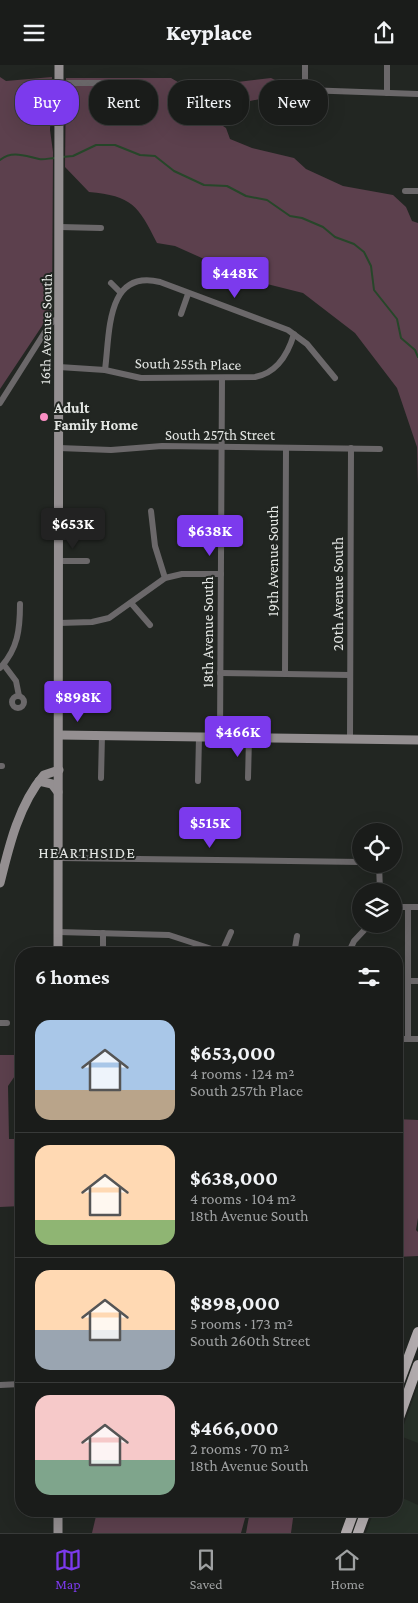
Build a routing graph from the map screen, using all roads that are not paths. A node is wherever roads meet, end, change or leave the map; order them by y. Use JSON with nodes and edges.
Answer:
{"nodes":[{"id":1,"x":59,"y":65,"type":"edge"},
{"id":2,"x":305,"y":65,"type":"edge"},
{"id":3,"x":387,"y":65,"type":"edge"},
{"id":4,"x":60,"y":80,"type":"edge"},
{"id":5,"x":387,"y":93,"type":"junction"},
{"id":6,"x":418,"y":94,"type":"edge"},
{"id":7,"x":60,"y":125,"type":"edge"},
{"id":8,"x":406,"y":191,"type":"dead end"},
{"id":9,"x":418,"y":191,"type":"edge"},
{"id":10,"x":60,"y":227,"type":"junction"},
{"id":11,"x":101,"y":228,"type":"dead end"},
{"id":12,"x":111,"y":283,"type":"dead end"},
{"id":13,"x":120,"y":292,"type":"junction"},
{"id":14,"x":188,"y":293,"type":"junction"},
{"id":15,"x":181,"y":313,"type":"dead end"},
{"id":16,"x":60,"y":320,"type":"junction"},
{"id":17,"x":294,"y":334,"type":"junction"},
{"id":18,"x":59,"y":367,"type":"junction"},
{"id":19,"x":105,"y":369,"type":"junction"},
{"id":20,"x":222,"y":378,"type":"junction"},
{"id":21,"x":335,"y":379,"type":"dead end"},
{"id":22,"x":0,"y":403,"type":"edge"},
{"id":23,"x":221,"y":447,"type":"junction"},
{"id":24,"x":59,"y":448,"type":"junction"},
{"id":25,"x":286,"y":448,"type":"junction"},
{"id":26,"x":351,"y":448,"type":"junction"},
{"id":27,"x":380,"y":449,"type":"dead end"},
{"id":28,"x":151,"y":511,"type":"dead end"},
{"id":29,"x":59,"y":561,"type":"junction"},
{"id":30,"x":87,"y":561,"type":"dead end"},
{"id":31,"x":221,"y":574,"type":"junction"},
{"id":32,"x":165,"y":577,"type":"junction"},
{"id":33,"x":131,"y":603,"type":"junction"},
{"id":34,"x":20,"y":604,"type":"dead end"},
{"id":35,"x":59,"y":623,"type":"junction"},
{"id":36,"x":150,"y":625,"type":"dead end"},
{"id":37,"x":2,"y":667,"type":"edge"},
{"id":38,"x":220,"y":673,"type":"junction"},
{"id":39,"x":285,"y":674,"type":"junction"},
{"id":40,"x":350,"y":675,"type":"junction"},
{"id":41,"x":19,"y":696,"type":"dead end"},
{"id":42,"x":59,"y":735,"type":"junction"},
{"id":43,"x":102,"y":735,"type":"junction"},
{"id":44,"x":199,"y":737,"type":"junction"},
{"id":45,"x":220,"y":737,"type":"junction"},
{"id":46,"x":249,"y":738,"type":"junction"},
{"id":47,"x":350,"y":739,"type":"junction"},
{"id":48,"x":418,"y":740,"type":"edge"},
{"id":49,"x":58,"y":770,"type":"junction"},
{"id":50,"x":101,"y":778,"type":"dead end"},
{"id":51,"x":248,"y":778,"type":"dead end"},
{"id":52,"x":39,"y":781,"type":"junction"},
{"id":53,"x":198,"y":781,"type":"dead end"},
{"id":54,"x":58,"y":792,"type":"junction"},
{"id":55,"x":58,"y":859,"type":"junction"},
{"id":56,"x":352,"y":862,"type":"edge"},
{"id":57,"x":0,"y":883,"type":"edge"},
{"id":58,"x":402,"y":907,"type":"edge"},
{"id":59,"x":408,"y":907,"type":"junction"},
{"id":60,"x":418,"y":907,"type":"edge"},
{"id":61,"x":58,"y":932,"type":"junction"},
{"id":62,"x":231,"y":932,"type":"dead end"},
{"id":63,"x":103,"y":933,"type":"junction"},
{"id":64,"x":362,"y":933,"type":"edge"},
{"id":65,"x":297,"y":935,"type":"dead end"},
{"id":66,"x":58,"y":947,"type":"edge"},
{"id":67,"x":103,"y":947,"type":"edge"},
{"id":68,"x":206,"y":947,"type":"edge"},
{"id":69,"x":227,"y":947,"type":"edge"},
{"id":70,"x":295,"y":947,"type":"edge"},
{"id":71,"x":351,"y":947,"type":"edge"},
{"id":72,"x":408,"y":981,"type":"junction"},
{"id":73,"x":418,"y":981,"type":"edge"},
{"id":74,"x":408,"y":1038,"type":"junction"},
{"id":75,"x":403,"y":1039,"type":"edge"},
{"id":76,"x":418,"y":1039,"type":"edge"},
{"id":77,"x":418,"y":1332,"type":"edge"},
{"id":78,"x":418,"y":1340,"type":"edge"},
{"id":79,"x":418,"y":1365,"type":"edge"},
{"id":80,"x":403,"y":1372,"type":"edge"},
{"id":81,"x":412,"y":1380,"type":"junction"},
{"id":82,"x":15,"y":1384,"type":"edge"},
{"id":83,"x":0,"y":1385,"type":"edge"},
{"id":84,"x":403,"y":1405,"type":"edge"},
{"id":85,"x":58,"y":1517,"type":"edge"},
{"id":86,"x":352,"y":1517,"type":"edge"},
{"id":87,"x":364,"y":1517,"type":"edge"},
{"id":88,"x":58,"y":1533,"type":"edge"},
{"id":89,"x":346,"y":1533,"type":"edge"},
{"id":90,"x":358,"y":1533,"type":"edge"}],
"edges":[{"from":1,"to":4,"type":"main road","name":"16th Avenue South"},
{"from":2,"to":5,"type":"street"},
{"from":3,"to":5,"type":"street"},
{"from":5,"to":6,"type":"street"},
{"from":7,"to":10,"type":"main road","name":"16th Avenue South"},
{"from":8,"to":9,"type":"street"},
{"from":10,"to":11,"type":"street"},
{"from":10,"to":16,"type":"main road","name":"16th Avenue South"},
{"from":12,"to":13,"type":"street"},
{"from":13,"to":14,"type":"street"},
{"from":13,"to":19,"type":"street"},
{"from":14,"to":15,"type":"street"},
{"from":14,"to":17,"type":"street"},
{"from":16,"to":18,"type":"main road","name":"16th Avenue South"},
{"from":16,"to":22,"type":"street"},
{"from":17,"to":20,"type":"street","name":"South 255th Place"},
{"from":17,"to":21,"type":"street"},
{"from":18,"to":19,"type":"street","name":"South 255th Place"},
{"from":18,"to":24,"type":"main road","name":"16th Avenue South"},
{"from":19,"to":20,"type":"street","name":"South 255th Place"},
{"from":20,"to":23,"type":"street","name":"18th Avenue South"},
{"from":23,"to":24,"type":"street","name":"South 257th Street"},
{"from":23,"to":25,"type":"street","name":"South 257th Street"},
{"from":23,"to":31,"type":"street","name":"18th Avenue South"},
{"from":24,"to":29,"type":"main road","name":"16th Avenue South"},
{"from":25,"to":26,"type":"street","name":"South 257th Street"},
{"from":25,"to":39,"type":"street","name":"19th Avenue South"},
{"from":26,"to":27,"type":"street","name":"South 257th Street"},
{"from":26,"to":40,"type":"street","name":"20th Avenue South"},
{"from":28,"to":32,"type":"street"},
{"from":29,"to":30,"type":"street"},
{"from":29,"to":35,"type":"main road","name":"16th Avenue South"},
{"from":31,"to":32,"type":"street"},
{"from":31,"to":38,"type":"street","name":"18th Avenue South"},
{"from":32,"to":33,"type":"street"},
{"from":33,"to":35,"type":"street"},
{"from":33,"to":36,"type":"street"},
{"from":34,"to":37,"type":"street"},
{"from":35,"to":42,"type":"main road","name":"16th Avenue South"},
{"from":37,"to":41,"type":"street"},
{"from":38,"to":39,"type":"street"},
{"from":38,"to":45,"type":"street","name":"18th Avenue South"},
{"from":39,"to":40,"type":"street"},
{"from":40,"to":47,"type":"street","name":"20th Avenue South"},
{"from":42,"to":43,"type":"main road"},
{"from":42,"to":49,"type":"main road","name":"16th Avenue South"},
{"from":43,"to":44,"type":"main road"},
{"from":43,"to":50,"type":"street"},
{"from":44,"to":45,"type":"main road"},
{"from":44,"to":53,"type":"street"},
{"from":45,"to":46,"type":"main road"},
{"from":46,"to":47,"type":"main road"},
{"from":46,"to":51,"type":"street"},
{"from":47,"to":48,"type":"main road"},
{"from":49,"to":52,"type":"main road"},
{"from":49,"to":54,"type":"main road","name":"16th Avenue South"},
{"from":52,"to":54,"type":"main road"},
{"from":52,"to":57,"type":"main road"},
{"from":54,"to":55,"type":"main road","name":"16th Avenue South"},
{"from":55,"to":56,"type":"street"},
{"from":55,"to":61,"type":"main road","name":"16th Avenue South"},
{"from":58,"to":59,"type":"street"},
{"from":59,"to":60,"type":"street"},
{"from":59,"to":72,"type":"street"},
{"from":61,"to":63,"type":"street"},
{"from":61,"to":66,"type":"main road","name":"16th Avenue South"},
{"from":62,"to":69,"type":"street"},
{"from":63,"to":67,"type":"street"},
{"from":63,"to":68,"type":"street"},
{"from":64,"to":71,"type":"street"},
{"from":65,"to":70,"type":"street"},
{"from":72,"to":73,"type":"street"},
{"from":72,"to":74,"type":"street"},
{"from":74,"to":75,"type":"street"},
{"from":74,"to":76,"type":"street"},
{"from":77,"to":80,"type":"main road"},
{"from":78,"to":81,"type":"main road"},
{"from":79,"to":81,"type":"main road"},
{"from":81,"to":84,"type":"main road"},
{"from":82,"to":83,"type":"street"},
{"from":85,"to":88,"type":"main road"},
{"from":86,"to":89,"type":"main road"},
{"from":87,"to":90,"type":"main road"}]}
